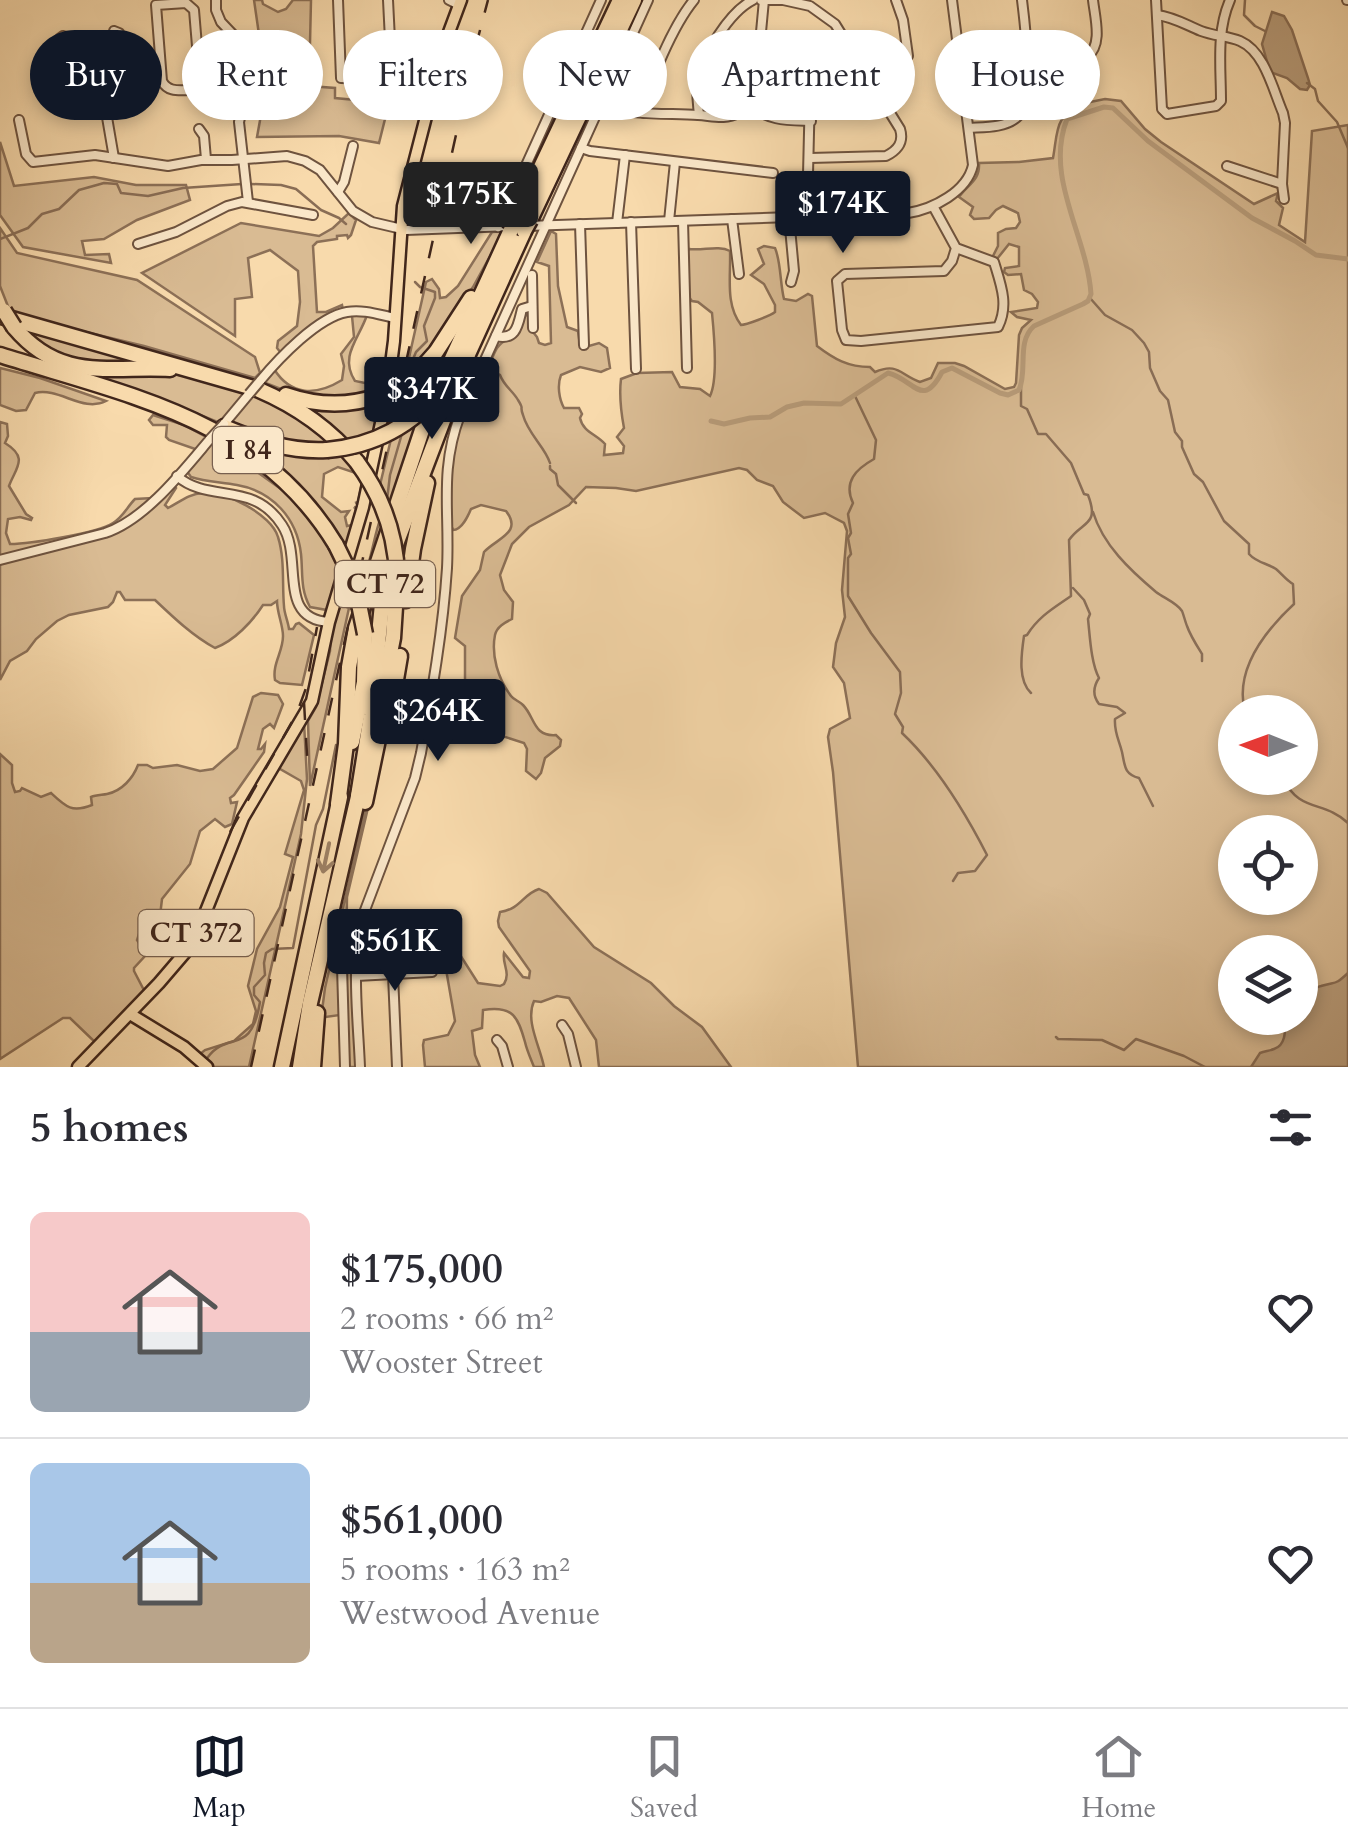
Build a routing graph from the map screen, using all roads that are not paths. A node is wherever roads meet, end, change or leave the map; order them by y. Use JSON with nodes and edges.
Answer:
{"nodes":[{"id":1,"x":216,"y":0,"type":"edge"},
{"id":2,"x":338,"y":0,"type":"edge"},
{"id":3,"x":388,"y":0,"type":"edge"},
{"id":4,"x":601,"y":0,"type":"edge"},
{"id":5,"x":620,"y":0,"type":"edge"},
{"id":6,"x":634,"y":0,"type":"edge"},
{"id":7,"x":648,"y":0,"type":"edge"},
{"id":8,"x":694,"y":0,"type":"edge"},
{"id":9,"x":759,"y":0,"type":"edge"},
{"id":10,"x":896,"y":0,"type":"edge"},
{"id":11,"x":952,"y":0,"type":"edge"},
{"id":12,"x":1022,"y":0,"type":"edge"},
{"id":13,"x":1093,"y":0,"type":"edge"},
{"id":14,"x":1156,"y":0,"type":"edge"},
{"id":15,"x":1230,"y":0,"type":"edge"},
{"id":16,"x":456,"y":2,"type":"edge"},
{"id":17,"x":156,"y":3,"type":"edge"},
{"id":18,"x":1157,"y":15,"type":"junction"},
{"id":19,"x":634,"y":30,"type":"edge"},
{"id":20,"x":721,"y":30,"type":"edge"},
{"id":21,"x":758,"y":30,"type":"edge"},
{"id":22,"x":904,"y":30,"type":"edge"},
{"id":23,"x":1026,"y":30,"type":"edge"},
{"id":24,"x":1096,"y":30,"type":"edge"},
{"id":25,"x":1220,"y":36,"type":"junction"},
{"id":26,"x":667,"y":49,"type":"edge"},
{"id":27,"x":19,"y":120,"type":"dead end"},
{"id":28,"x":107,"y":120,"type":"edge"},
{"id":29,"x":593,"y":120,"type":"edge"},
{"id":30,"x":776,"y":120,"type":"edge"},
{"id":31,"x":1012,"y":120,"type":"edge"},
{"id":32,"x":810,"y":122,"type":"joint"},
{"id":33,"x":969,"y":128,"type":"junction"},
{"id":34,"x":199,"y":129,"type":"dead end"},
{"id":35,"x":354,"y":146,"type":"dead end"},
{"id":36,"x":581,"y":148,"type":"junction"},
{"id":37,"x":625,"y":155,"type":"junction"},
{"id":38,"x":114,"y":158,"type":"junction"},
{"id":39,"x":810,"y":158,"type":"junction"},
{"id":40,"x":243,"y":159,"type":"junction"},
{"id":41,"x":206,"y":160,"type":"junction"},
{"id":42,"x":675,"y":162,"type":"junction"},
{"id":43,"x":1227,"y":166,"type":"dead end"},
{"id":44,"x":773,"y":173,"type":"dead end"},
{"id":45,"x":1282,"y":184,"type":"junction"},
{"id":46,"x":338,"y":192,"type":"junction"},
{"id":47,"x":1284,"y":198,"type":"dead end"},
{"id":48,"x":248,"y":202,"type":"junction"},
{"id":49,"x":933,"y":206,"type":"junction"},
{"id":50,"x":313,"y":215,"type":"dead end"},
{"id":51,"x":807,"y":216,"type":"junction"},
{"id":52,"x":789,"y":217,"type":"junction"},
{"id":53,"x":732,"y":219,"type":"junction"},
{"id":54,"x":670,"y":221,"type":"junction"},
{"id":55,"x":683,"y":221,"type":"junction"},
{"id":56,"x":631,"y":222,"type":"junction"},
{"id":57,"x":617,"y":223,"type":"junction"},
{"id":58,"x":580,"y":224,"type":"junction"},
{"id":59,"x":546,"y":225,"type":"junction"},
{"id":60,"x":400,"y":229,"type":"junction"},
{"id":61,"x":514,"y":229,"type":"junction"},
{"id":62,"x":138,"y":244,"type":"dead end"},
{"id":63,"x":956,"y":248,"type":"junction"},
{"id":64,"x":739,"y":274,"type":"dead end"},
{"id":65,"x":532,"y":275,"type":"dead end"},
{"id":66,"x":791,"y":282,"type":"dead end"},
{"id":67,"x":532,"y":306,"type":"junction"},
{"id":68,"x":1,"y":309,"type":"edge"},
{"id":69,"x":395,"y":318,"type":"junction"},
{"id":70,"x":532,"y":328,"type":"dead end"},
{"id":71,"x":68,"y":335,"type":"junction"},
{"id":72,"x":496,"y":336,"type":"junction"},
{"id":73,"x":584,"y":345,"type":"dead end"},
{"id":74,"x":0,"y":358,"type":"edge"},
{"id":75,"x":687,"y":368,"type":"dead end"},
{"id":76,"x":636,"y":369,"type":"dead end"},
{"id":77,"x":205,"y":373,"type":"junction"},
{"id":78,"x":450,"y":386,"type":"junction"},
{"id":79,"x":129,"y":395,"type":"junction"},
{"id":80,"x":178,"y":475,"type":"junction"},
{"id":81,"x":289,"y":485,"type":"junction"},
{"id":82,"x":0,"y":560,"type":"edge"},
{"id":83,"x":329,"y":622,"type":"junction"},
{"id":84,"x":362,"y":796,"type":"junction"},
{"id":85,"x":338,"y":804,"type":"junction"},
{"id":86,"x":356,"y":951,"type":"junction"},
{"id":87,"x":432,"y":972,"type":"dead end"},
{"id":88,"x":394,"y":975,"type":"junction"},
{"id":89,"x":356,"y":976,"type":"junction"},
{"id":90,"x":130,"y":1014,"type":"junction"},
{"id":91,"x":562,"y":1025,"type":"dead end"},
{"id":92,"x":497,"y":1040,"type":"dead end"},
{"id":93,"x":78,"y":1067,"type":"edge"},
{"id":94,"x":206,"y":1067,"type":"edge"},
{"id":95,"x":282,"y":1067,"type":"edge"},
{"id":96,"x":300,"y":1067,"type":"edge"},
{"id":97,"x":313,"y":1067,"type":"edge"},
{"id":98,"x":344,"y":1067,"type":"edge"},
{"id":99,"x":360,"y":1067,"type":"edge"},
{"id":100,"x":397,"y":1067,"type":"edge"},
{"id":101,"x":508,"y":1067,"type":"edge"},
{"id":102,"x":576,"y":1067,"type":"edge"}],
"edges":[{"from":1,"to":40,"type":"street"},
{"from":2,"to":3,"type":"street"},
{"from":4,"to":61,"type":"street"},
{"from":5,"to":61,"type":"highway","number":"CT 72"},
{"from":6,"to":61,"type":"highway","number":"CT 72"},
{"from":7,"to":19,"type":"street"},
{"from":8,"to":26,"type":"street"},
{"from":9,"to":20,"type":"street"},
{"from":9,"to":21,"type":"street"},
{"from":9,"to":39,"type":"street"},
{"from":10,"to":22,"type":"street"},
{"from":11,"to":33,"type":"street"},
{"from":12,"to":23,"type":"street"},
{"from":13,"to":24,"type":"street"},
{"from":14,"to":18,"type":"street"},
{"from":15,"to":25,"type":"street"},
{"from":16,"to":60,"type":"main road","number":"CT 372"},
{"from":17,"to":17,"type":"street"},
{"from":18,"to":25,"type":"street"},
{"from":18,"to":25,"type":"street"},
{"from":25,"to":45,"type":"street"},
{"from":27,"to":38,"type":"street"},
{"from":28,"to":38,"type":"street"},
{"from":29,"to":36,"type":"street"},
{"from":30,"to":32,"type":"street"},
{"from":31,"to":33,"type":"street"},
{"from":32,"to":39,"type":"street"},
{"from":33,"to":49,"type":"street"},
{"from":34,"to":41,"type":"street"},
{"from":35,"to":46,"type":"street"},
{"from":36,"to":37,"type":"street"},
{"from":36,"to":59,"type":"street"},
{"from":37,"to":42,"type":"street"},
{"from":37,"to":57,"type":"street"},
{"from":38,"to":41,"type":"street"},
{"from":39,"to":51,"type":"street"},
{"from":40,"to":41,"type":"street"},
{"from":40,"to":46,"type":"street"},
{"from":40,"to":48,"type":"street"},
{"from":42,"to":44,"type":"street"},
{"from":42,"to":54,"type":"street"},
{"from":43,"to":45,"type":"street"},
{"from":45,"to":47,"type":"street"},
{"from":46,"to":60,"type":"street"},
{"from":48,"to":50,"type":"street"},
{"from":48,"to":62,"type":"street"},
{"from":49,"to":51,"type":"street"},
{"from":49,"to":63,"type":"street"},
{"from":51,"to":52,"type":"street"},
{"from":52,"to":53,"type":"street"},
{"from":52,"to":66,"type":"street"},
{"from":53,"to":55,"type":"street"},
{"from":53,"to":64,"type":"street"},
{"from":54,"to":55,"type":"street"},
{"from":54,"to":56,"type":"street"},
{"from":55,"to":75,"type":"street"},
{"from":56,"to":57,"type":"street"},
{"from":56,"to":76,"type":"street"},
{"from":57,"to":58,"type":"street"},
{"from":58,"to":59,"type":"street"},
{"from":58,"to":73,"type":"street"},
{"from":59,"to":61,"type":"street"},
{"from":59,"to":72,"type":"street"},
{"from":60,"to":61,"type":"street"},
{"from":60,"to":69,"type":"main road","number":"CT 372"},
{"from":61,"to":71,"type":"highway","bridge":true},
{"from":61,"to":78,"type":"highway","number":"CT 72"},
{"from":61,"to":85,"type":"highway","number":"CT 72"},
{"from":63,"to":63,"type":"street"},
{"from":65,"to":67,"type":"street"},
{"from":67,"to":70,"type":"street"},
{"from":67,"to":72,"type":"street"},
{"from":68,"to":71,"type":"highway","number":"I 84"},
{"from":68,"to":77,"type":"highway","bridge":true},
{"from":69,"to":80,"type":"street","bridge":true},
{"from":69,"to":83,"type":"main road","number":"CT 372"},
{"from":71,"to":77,"type":"highway","number":"I 84"},
{"from":72,"to":86,"type":"street"},
{"from":74,"to":79,"type":"highway","number":"I 84"},
{"from":74,"to":81,"type":"highway"},
{"from":77,"to":84,"type":"highway","number":"I 84","bridge":true},
{"from":78,"to":79,"type":"highway","bridge":true},
{"from":78,"to":84,"type":"highway"},
{"from":78,"to":84,"type":"highway","number":"CT 72"},
{"from":79,"to":81,"type":"highway","number":"I 84"},
{"from":80,"to":82,"type":"street"},
{"from":80,"to":83,"type":"street"},
{"from":81,"to":85,"type":"highway","number":"I 84","bridge":true},
{"from":83,"to":90,"type":"main road","number":"CT 372"},
{"from":84,"to":96,"type":"highway"},
{"from":84,"to":97,"type":"highway"},
{"from":85,"to":95,"type":"highway","number":"I 84","one_way":true},
{"from":86,"to":89,"type":"street"},
{"from":86,"to":98,"type":"street"},
{"from":87,"to":88,"type":"street"},
{"from":88,"to":89,"type":"street"},
{"from":88,"to":100,"type":"street"},
{"from":89,"to":99,"type":"street"},
{"from":90,"to":93,"type":"main road","number":"CT 372"},
{"from":90,"to":94,"type":"main road"},
{"from":91,"to":102,"type":"street"},
{"from":92,"to":101,"type":"street"}]}
